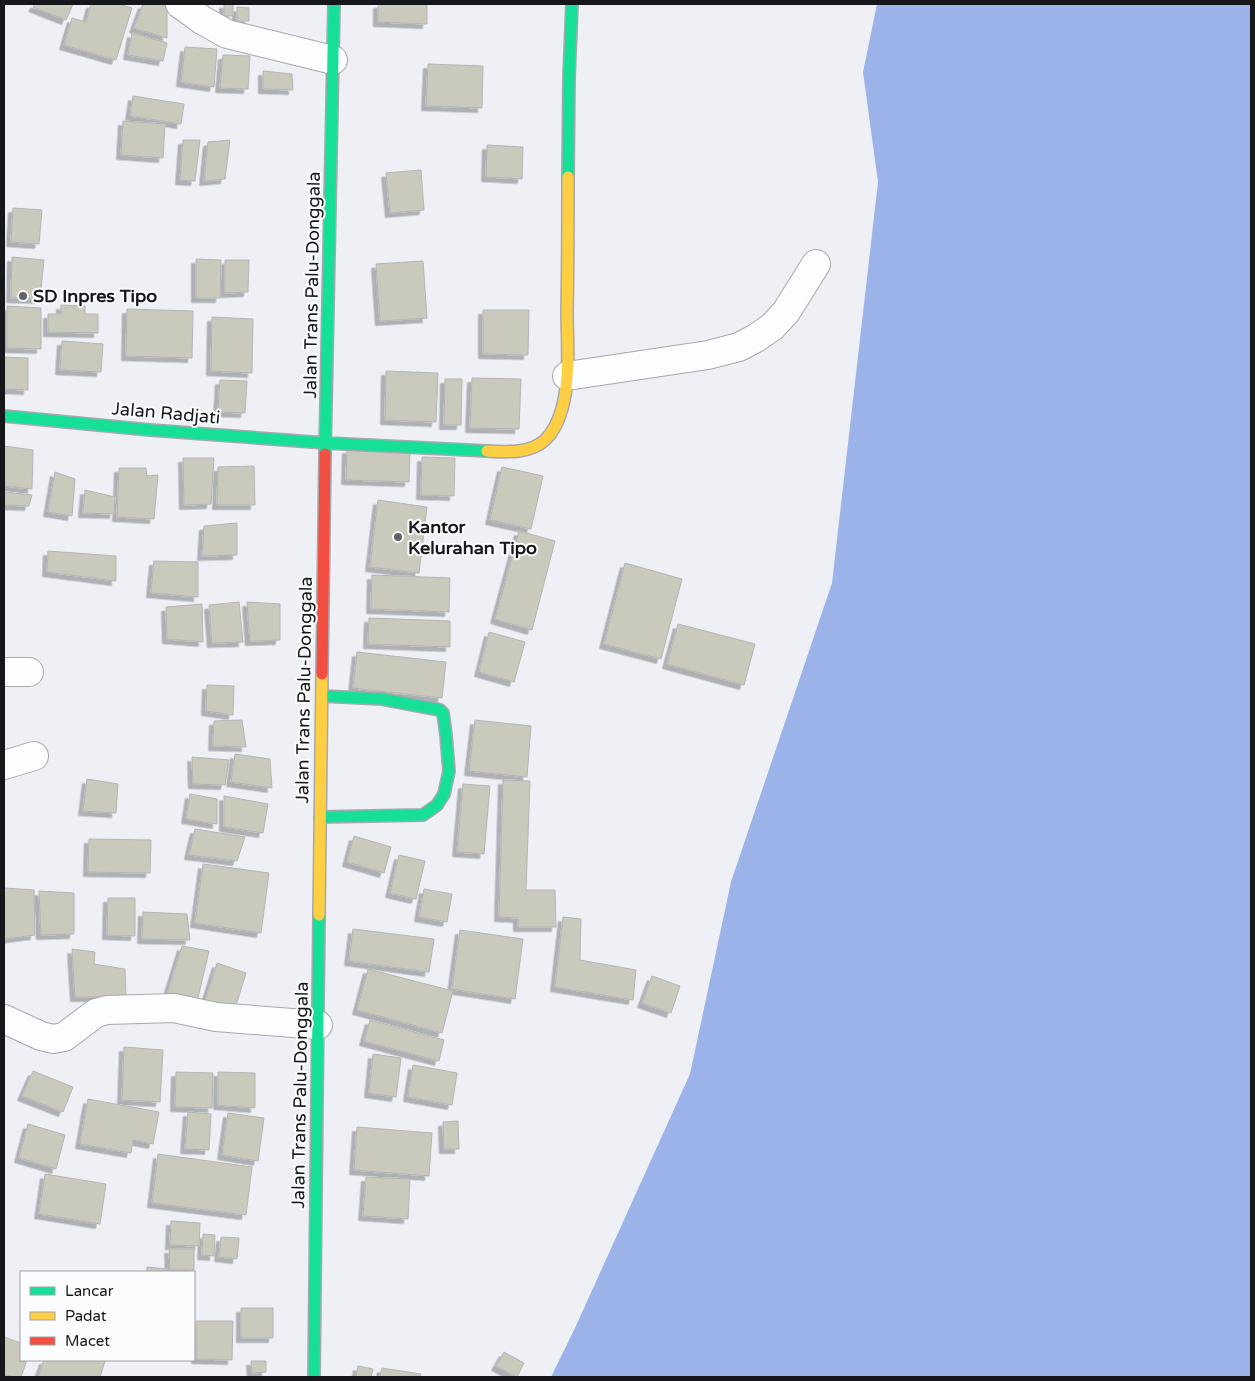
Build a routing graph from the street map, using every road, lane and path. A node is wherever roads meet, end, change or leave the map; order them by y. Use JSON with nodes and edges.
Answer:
{"nodes":[{"id":1,"x":180,"y":4,"type":"edge"},
{"id":2,"x":334,"y":4,"type":"edge"},
{"id":3,"x":572,"y":4,"type":"edge"},
{"id":4,"x":333,"y":60,"type":"junction"},
{"id":5,"x":816,"y":264,"type":"dead end"},
{"id":6,"x":567,"y":376,"type":"junction"},
{"id":7,"x":4,"y":416,"type":"edge"},
{"id":8,"x":326,"y":442,"type":"junction"},
{"id":9,"x":322,"y":696,"type":"junction"},
{"id":10,"x":34,"y":756,"type":"dead end"},
{"id":11,"x":4,"y":764,"type":"edge"},
{"id":12,"x":320,"y":816,"type":"junction"},
{"id":13,"x":4,"y":1019,"type":"edge"},
{"id":14,"x":318,"y":1025,"type":"junction"},
{"id":15,"x":314,"y":1377,"type":"edge"}],
"edges":[{"from":1,"to":4,"type":"street"},
{"from":2,"to":4,"type":"main road","name":"Jalan Trans Palu-Donggala"},
{"from":3,"to":6,"type":"main road","name":"Jalan Radjati"},
{"from":4,"to":8,"type":"main road","name":"Jalan Trans Palu-Donggala"},
{"from":5,"to":6,"type":"street"},
{"from":6,"to":8,"type":"main road","name":"Jalan Radjati"},
{"from":7,"to":8,"type":"main road","name":"Jalan Radjati"},
{"from":8,"to":9,"type":"main road","name":"Jalan Trans Palu-Donggala"},
{"from":9,"to":12,"type":"main road","name":"Jalan Trans Palu-Donggala"},
{"from":9,"to":12,"type":"main road"},
{"from":10,"to":11,"type":"street"},
{"from":12,"to":14,"type":"main road","name":"Jalan Trans Palu-Donggala"},
{"from":13,"to":14,"type":"street"},
{"from":14,"to":15,"type":"main road","name":"Jalan Trans Palu-Donggala"}]}
